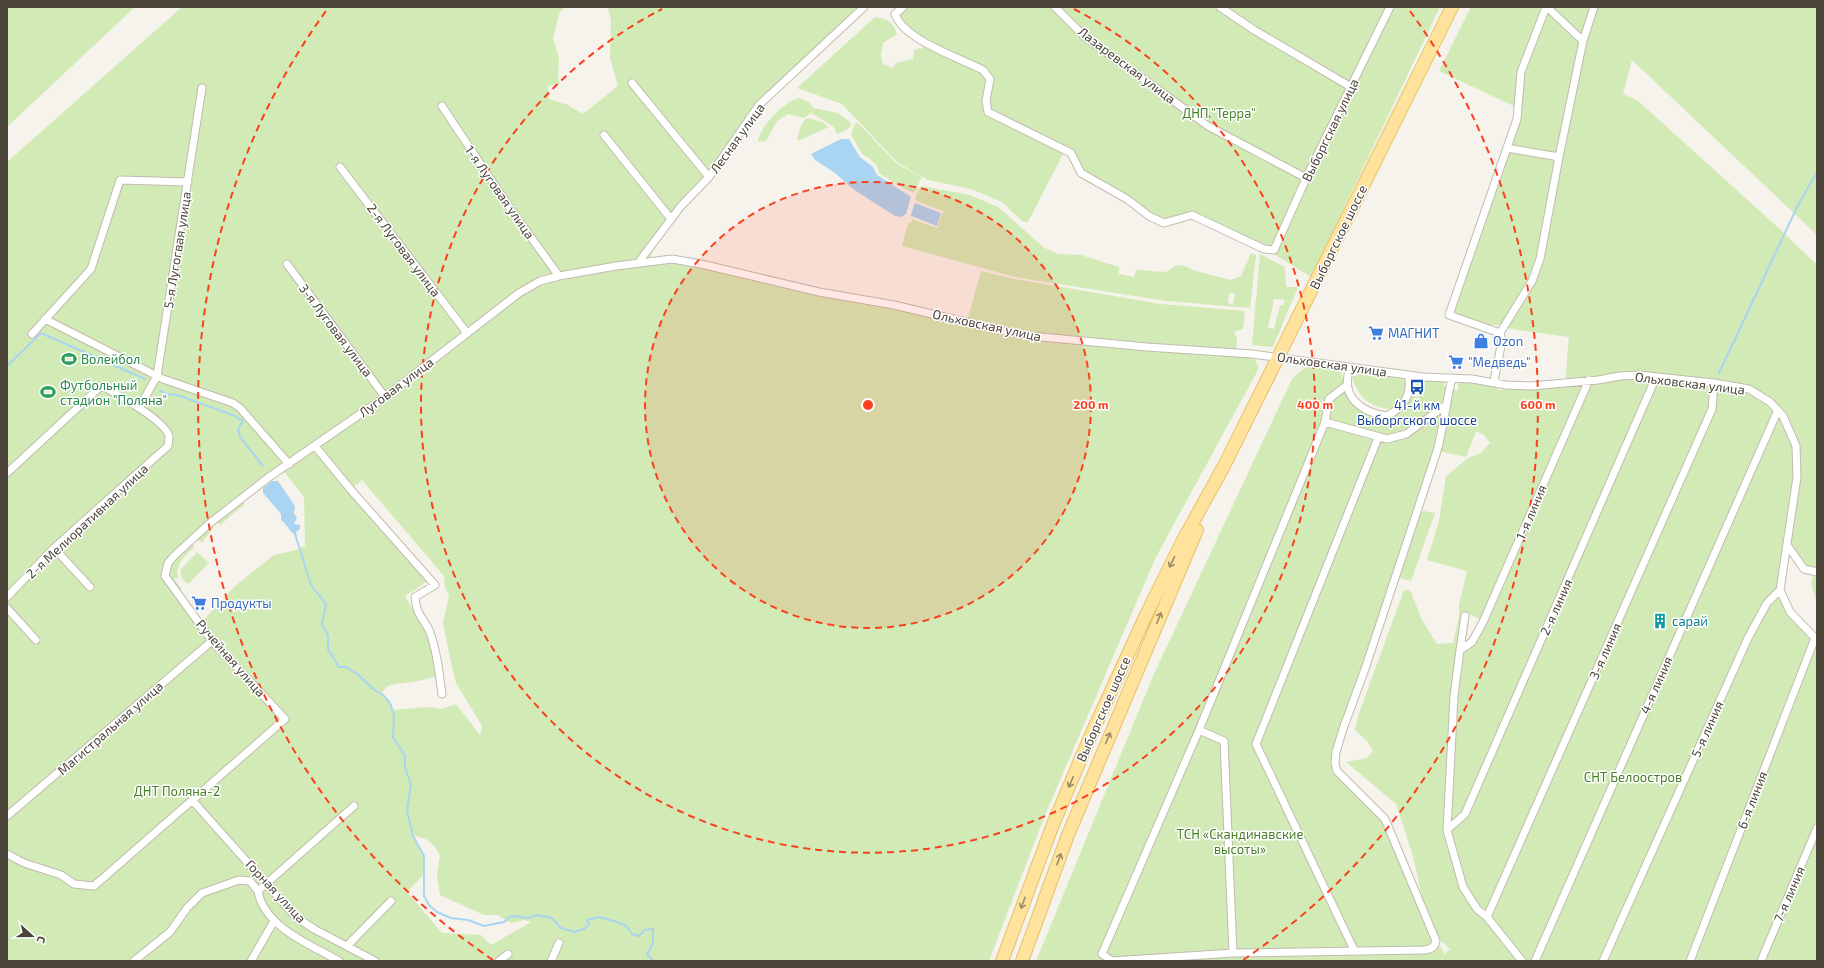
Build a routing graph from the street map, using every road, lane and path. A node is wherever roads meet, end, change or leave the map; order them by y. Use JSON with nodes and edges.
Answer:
{"nodes":[{"id":1,"x":864,"y":7,"type":"edge"},
{"id":2,"x":903,"y":7,"type":"edge"},
{"id":3,"x":1055,"y":7,"type":"edge"},
{"id":4,"x":1220,"y":7,"type":"edge"},
{"id":5,"x":1390,"y":7,"type":"edge"},
{"id":6,"x":1452,"y":7,"type":"edge"},
{"id":7,"x":1547,"y":7,"type":"edge"},
{"id":8,"x":1594,"y":7,"type":"edge"},
{"id":9,"x":1583,"y":42,"type":"junction"},
{"id":10,"x":632,"y":83,"type":"dead end"},
{"id":11,"x":1351,"y":87,"type":"junction"},
{"id":12,"x":202,"y":88,"type":"dead end"},
{"id":13,"x":442,"y":106,"type":"dead end"},
{"id":14,"x":604,"y":135,"type":"dead end"},
{"id":15,"x":1507,"y":148,"type":"junction"},
{"id":16,"x":1559,"y":157,"type":"junction"},
{"id":17,"x":340,"y":167,"type":"dead end"},
{"id":18,"x":709,"y":177,"type":"junction"},
{"id":19,"x":1306,"y":178,"type":"junction"},
{"id":20,"x":188,"y":182,"type":"junction"},
{"id":21,"x":671,"y":219,"type":"junction"},
{"id":22,"x":638,"y":263,"type":"junction"},
{"id":23,"x":287,"y":264,"type":"dead end"},
{"id":24,"x":560,"y":276,"type":"junction"},
{"id":25,"x":45,"y":319,"type":"junction"},
{"id":26,"x":467,"y":333,"type":"junction"},
{"id":27,"x":1500,"y":333,"type":"junction"},
{"id":28,"x":32,"y":334,"type":"dead end"},
{"id":29,"x":1278,"y":357,"type":"junction"},
{"id":30,"x":1350,"y":368,"type":"junction"},
{"id":31,"x":1409,"y":375,"type":"junction"},
{"id":32,"x":157,"y":376,"type":"junction"},
{"id":33,"x":1656,"y":377,"type":"junction"},
{"id":34,"x":1452,"y":378,"type":"junction"},
{"id":35,"x":1589,"y":380,"type":"junction"},
{"id":36,"x":1494,"y":381,"type":"junction"},
{"id":37,"x":1714,"y":383,"type":"junction"},
{"id":38,"x":1347,"y":385,"type":"junction"},
{"id":39,"x":385,"y":397,"type":"junction"},
{"id":40,"x":1446,"y":405,"type":"junction"},
{"id":41,"x":139,"y":408,"type":"junction"},
{"id":42,"x":1778,"y":410,"type":"junction"},
{"id":43,"x":1325,"y":422,"type":"junction"},
{"id":44,"x":1378,"y":438,"type":"junction"},
{"id":45,"x":315,"y":446,"type":"junction"},
{"id":46,"x":289,"y":464,"type":"junction"},
{"id":47,"x":1224,"y":466,"type":"junction"},
{"id":48,"x":7,"y":473,"type":"edge"},
{"id":49,"x":1787,"y":545,"type":"junction"},
{"id":50,"x":54,"y":548,"type":"junction"},
{"id":51,"x":175,"y":555,"type":"joint"},
{"id":52,"x":1817,"y":572,"type":"edge"},
{"id":53,"x":90,"y":587,"type":"dead end"},
{"id":54,"x":1780,"y":590,"type":"junction"},
{"id":55,"x":7,"y":596,"type":"edge"},
{"id":56,"x":7,"y":608,"type":"edge"},
{"id":57,"x":1465,"y":616,"type":"dead end"},
{"id":58,"x":1816,"y":639,"type":"edge"},
{"id":59,"x":36,"y":640,"type":"dead end"},
{"id":60,"x":212,"y":640,"type":"junction"},
{"id":61,"x":1460,"y":650,"type":"junction"},
{"id":62,"x":442,"y":694,"type":"dead end"},
{"id":63,"x":1199,"y":730,"type":"junction"},
{"id":64,"x":192,"y":800,"type":"junction"},
{"id":65,"x":354,"y":806,"type":"dead end"},
{"id":66,"x":7,"y":816,"type":"edge"},
{"id":67,"x":1817,"y":828,"type":"edge"},
{"id":68,"x":1447,"y":830,"type":"junction"},
{"id":69,"x":7,"y":854,"type":"edge"},
{"id":70,"x":267,"y":883,"type":"junction"},
{"id":71,"x":258,"y":891,"type":"junction"},
{"id":72,"x":391,"y":901,"type":"dead end"},
{"id":73,"x":1487,"y":917,"type":"junction"},
{"id":74,"x":274,"y":921,"type":"junction"},
{"id":75,"x":559,"y":943,"type":"dead end"},
{"id":76,"x":348,"y":945,"type":"junction"},
{"id":77,"x":1355,"y":952,"type":"junction"},
{"id":78,"x":1233,"y":953,"type":"junction"},
{"id":79,"x":508,"y":954,"type":"dead end"},
{"id":80,"x":134,"y":961,"type":"edge"},
{"id":81,"x":251,"y":961,"type":"edge"},
{"id":82,"x":339,"y":961,"type":"edge"},
{"id":83,"x":375,"y":961,"type":"edge"},
{"id":84,"x":499,"y":961,"type":"edge"},
{"id":85,"x":551,"y":961,"type":"edge"},
{"id":86,"x":1002,"y":961,"type":"edge"},
{"id":87,"x":1022,"y":961,"type":"edge"},
{"id":88,"x":1522,"y":961,"type":"edge"},
{"id":89,"x":1535,"y":961,"type":"edge"},
{"id":90,"x":1603,"y":961,"type":"edge"},
{"id":91,"x":1690,"y":961,"type":"edge"},
{"id":92,"x":1761,"y":961,"type":"edge"}],
"edges":[{"from":1,"to":18,"type":"street","name":"Лесная улица"},
{"from":2,"to":19,"type":"street","name":"Выборгская улица"},
{"from":3,"to":19,"type":"street","name":"Лазаревская улица"},
{"from":4,"to":11,"type":"street"},
{"from":5,"to":11,"type":"street","name":"Выборгская улица"},
{"from":6,"to":29,"type":"main road","name":"Выборгское шоссе"},
{"from":7,"to":9,"type":"street"},
{"from":7,"to":15,"type":"street"},
{"from":8,"to":9,"type":"street"},
{"from":9,"to":16,"type":"street"},
{"from":10,"to":18,"type":"street"},
{"from":11,"to":19,"type":"street","name":"Выборгская улица"},
{"from":12,"to":20,"type":"street","name":"5-я Лугогвая улица"},
{"from":13,"to":24,"type":"street","name":"1-я Луговая улица"},
{"from":14,"to":21,"type":"street"},
{"from":15,"to":16,"type":"street"},
{"from":15,"to":27,"type":"street"},
{"from":16,"to":27,"type":"street"},
{"from":17,"to":26,"type":"street","name":"2-я Луговая улица"},
{"from":18,"to":21,"type":"street","name":"Лесная улица"},
{"from":20,"to":25,"type":"street"},
{"from":20,"to":32,"type":"street","name":"5-я Лугогвая улица"},
{"from":21,"to":22,"type":"street","name":"Лесная улица"},
{"from":22,"to":24,"type":"street","name":"Луговая улица"},
{"from":22,"to":29,"type":"street","name":"Ольховская улица"},
{"from":23,"to":39,"type":"street","name":"3-я Луговая улица"},
{"from":24,"to":26,"type":"street","name":"Луговая улица"},
{"from":25,"to":28,"type":"street"},
{"from":25,"to":32,"type":"street"},
{"from":26,"to":39,"type":"street","name":"Луговая улица"},
{"from":27,"to":36,"type":"street"},
{"from":29,"to":30,"type":"street","name":"Ольховская улица"},
{"from":29,"to":47,"type":"main road","name":"Выборгское шоссе"},
{"from":30,"to":31,"type":"street","name":"Ольховская улица"},
{"from":30,"to":38,"type":"street"},
{"from":31,"to":34,"type":"street","name":"Ольховская улица"},
{"from":31,"to":38,"type":"street"},
{"from":32,"to":41,"type":"street","name":"5-я Лугогвая улица"},
{"from":32,"to":46,"type":"street"},
{"from":33,"to":35,"type":"street","name":"Ольховская улица"},
{"from":33,"to":37,"type":"street","name":"Ольховская улица"},
{"from":33,"to":68,"type":"street","name":"2-я линия"},
{"from":34,"to":36,"type":"street","name":"Ольховская улица"},
{"from":34,"to":40,"type":"street"},
{"from":35,"to":36,"type":"street","name":"Ольховская улица"},
{"from":35,"to":61,"type":"street","name":"1-я линия"},
{"from":37,"to":42,"type":"street","name":"Ольховская улица"},
{"from":37,"to":73,"type":"street","name":"3-я линия"},
{"from":38,"to":43,"type":"street"},
{"from":39,"to":45,"type":"street","name":"Луговая улица"},
{"from":40,"to":44,"type":"street"},
{"from":40,"to":77,"type":"street"},
{"from":41,"to":48,"type":"street"},
{"from":41,"to":50,"type":"street","name":"2-я Мелиоративная улица"},
{"from":42,"to":49,"type":"street","name":"Ольховская улица"},
{"from":42,"to":89,"type":"street","name":"4-я линия"},
{"from":43,"to":44,"type":"street"},
{"from":43,"to":63,"type":"street"},
{"from":44,"to":77,"type":"street"},
{"from":45,"to":46,"type":"street","name":"Луговая улица"},
{"from":45,"to":62,"type":"street"},
{"from":46,"to":51,"type":"street","name":"Луговая улица"},
{"from":47,"to":86,"type":"main road","name":"Выборгское шоссе","one_way":true},
{"from":87,"to":47,"type":"main road","name":"Выборгское шоссе","one_way":true},
{"from":49,"to":52,"type":"street"},
{"from":49,"to":54,"type":"street","name":"Ольховская улица"},
{"from":50,"to":53,"type":"street"},
{"from":50,"to":55,"type":"street","name":"2-я Мелиоративная улица"},
{"from":51,"to":60,"type":"street","name":"Ручейная улица"},
{"from":54,"to":58,"type":"street"},
{"from":54,"to":90,"type":"street","name":"5-я линия"},
{"from":56,"to":59,"type":"street"},
{"from":57,"to":61,"type":"street"},
{"from":58,"to":91,"type":"street","name":"6-я линия"},
{"from":60,"to":64,"type":"street","name":"Ручейная улица"},
{"from":60,"to":66,"type":"street","name":"Магистральная улица"},
{"from":61,"to":68,"type":"street"},
{"from":63,"to":78,"type":"street"},
{"from":63,"to":78,"type":"street"},
{"from":64,"to":69,"type":"street"},
{"from":64,"to":70,"type":"street","name":"Горная улица"},
{"from":65,"to":70,"type":"street"},
{"from":67,"to":92,"type":"street","name":"7-я линия"},
{"from":68,"to":73,"type":"street"},
{"from":70,"to":71,"type":"street"},
{"from":70,"to":76,"type":"street","name":"Горная улица"},
{"from":71,"to":74,"type":"street"},
{"from":71,"to":80,"type":"street"},
{"from":72,"to":76,"type":"street"},
{"from":73,"to":88,"type":"street"},
{"from":74,"to":81,"type":"street"},
{"from":74,"to":82,"type":"street"},
{"from":75,"to":85,"type":"street"},
{"from":76,"to":83,"type":"street","name":"Горная улица"},
{"from":77,"to":78,"type":"street"},
{"from":79,"to":84,"type":"street"}]}
